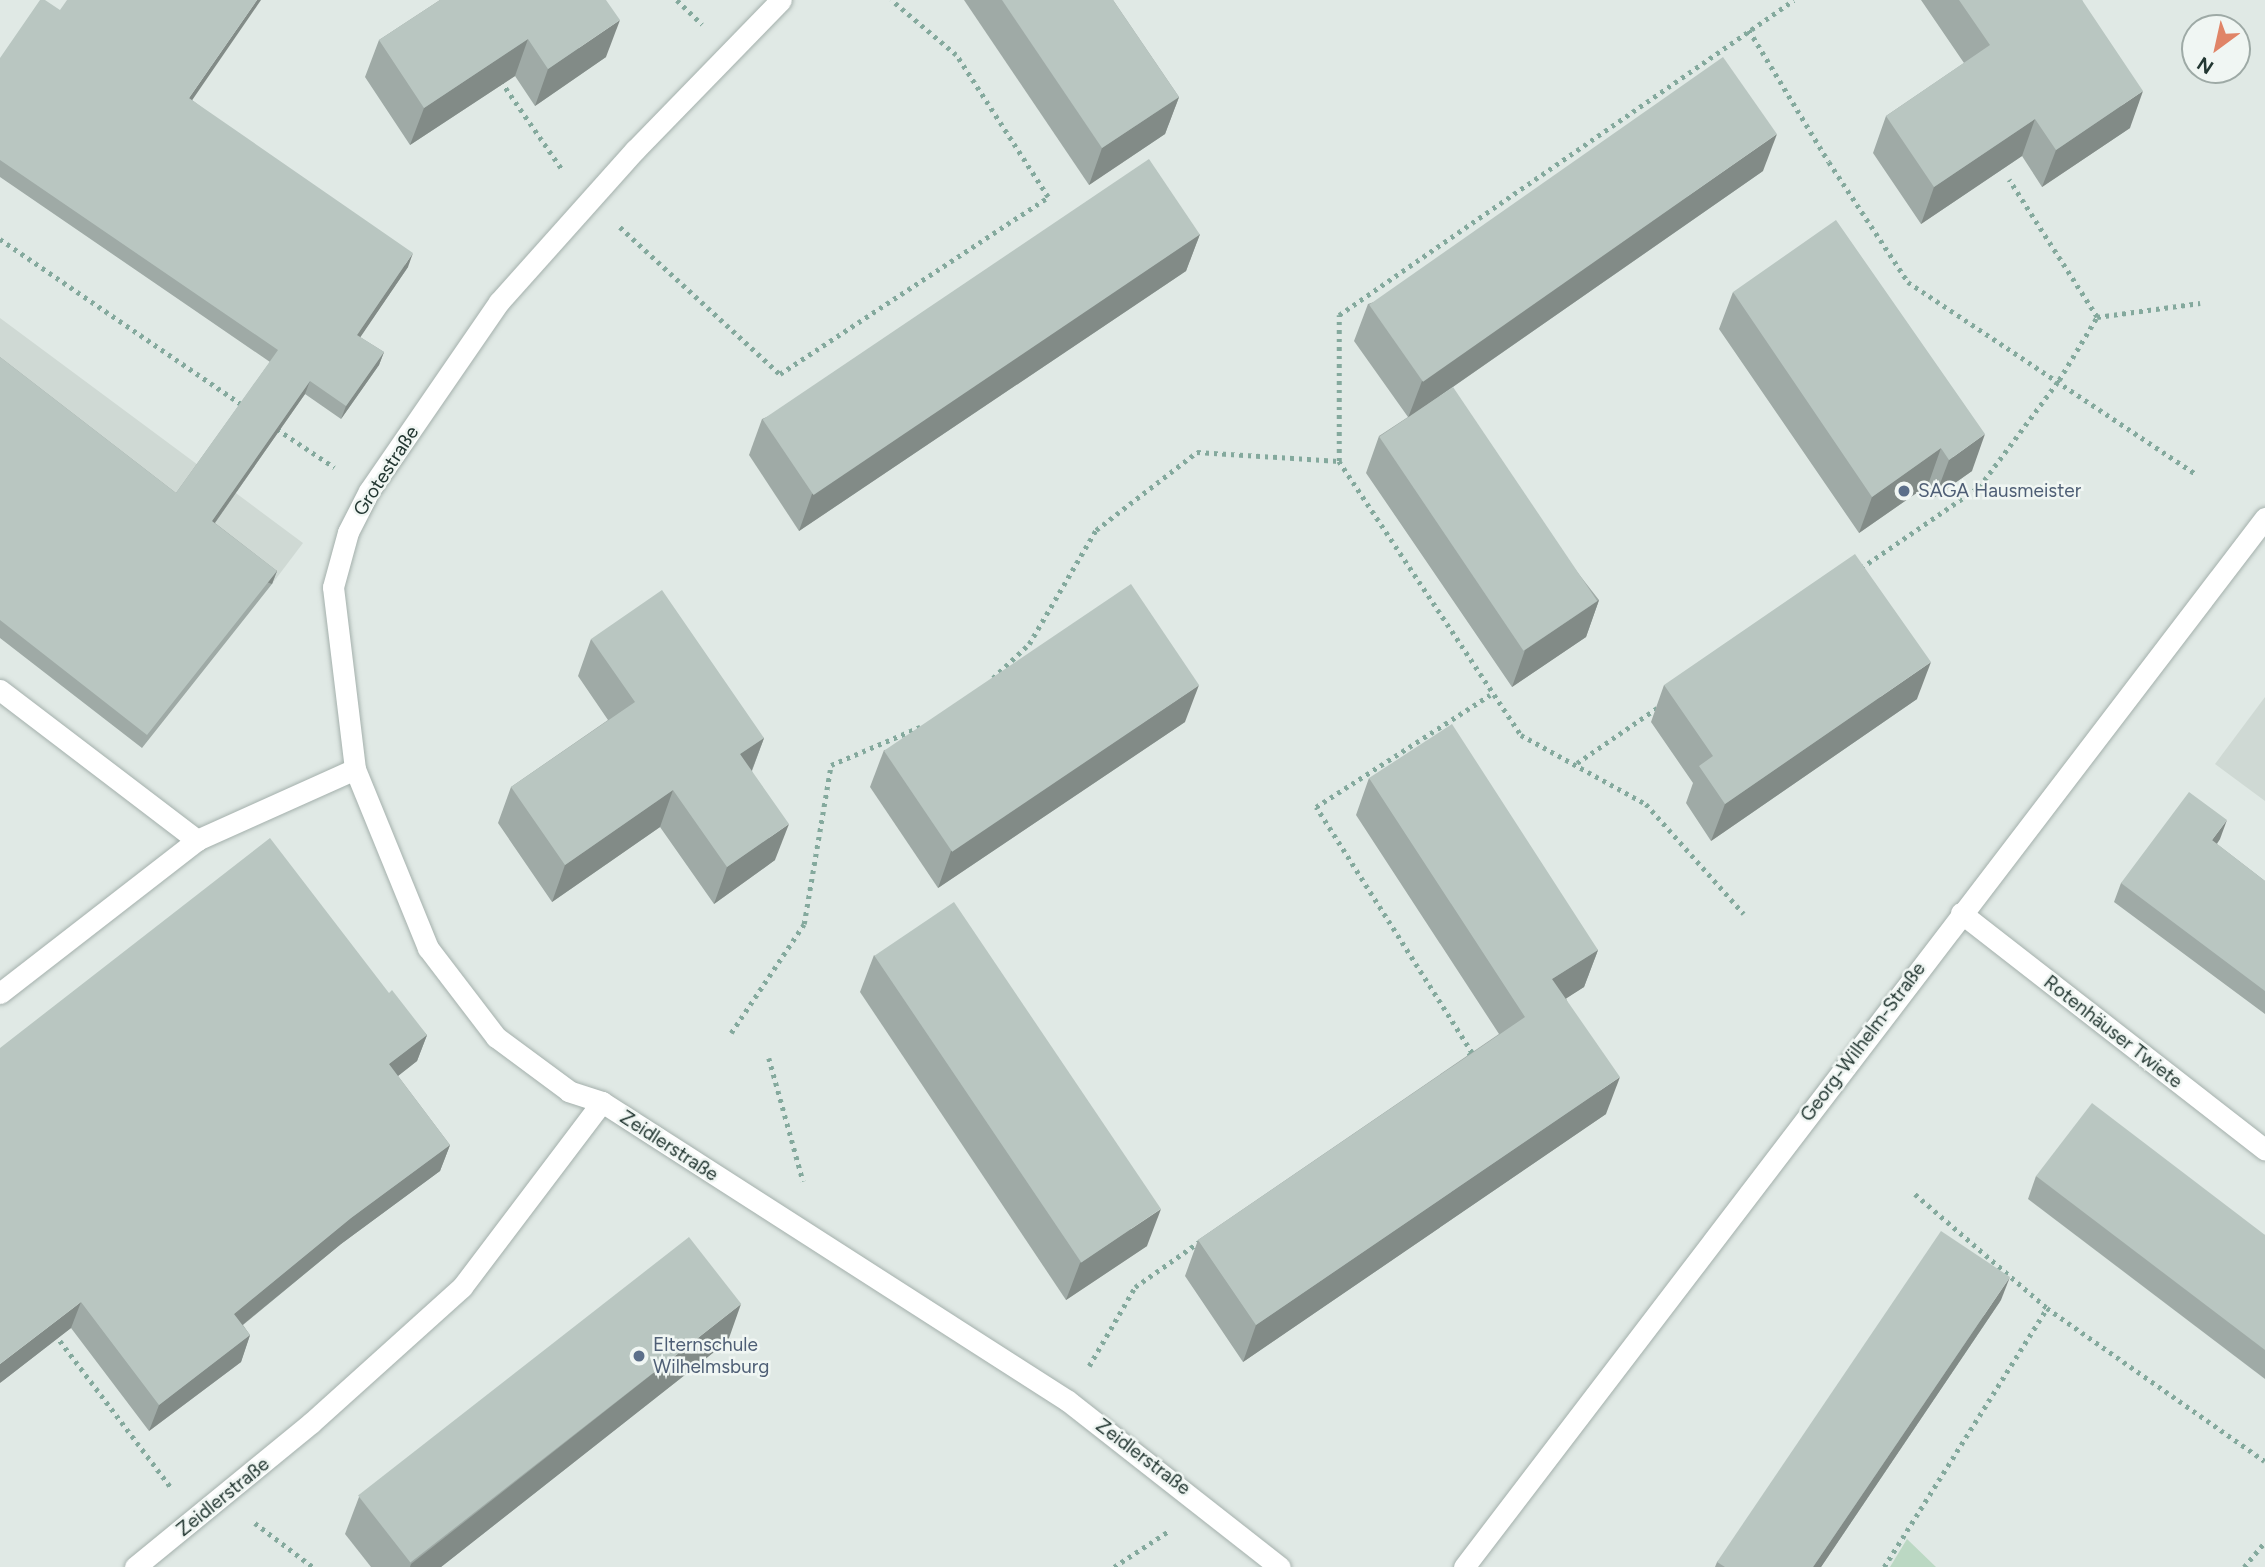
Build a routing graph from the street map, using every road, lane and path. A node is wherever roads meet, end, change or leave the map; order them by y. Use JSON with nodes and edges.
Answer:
{"nodes":[{"id":1,"x":781,"y":0,"type":"edge"},
{"id":2,"x":891,"y":0,"type":"edge"},
{"id":3,"x":1794,"y":0,"type":"edge"},
{"id":4,"x":1749,"y":30,"type":"junction"},
{"id":5,"x":495,"y":73,"type":"edge"},
{"id":6,"x":2008,"y":180,"type":"edge"},
{"id":7,"x":592,"y":200,"type":"junction"},
{"id":8,"x":0,"y":239,"type":"edge"},
{"id":9,"x":2200,"y":303,"type":"dead end"},
{"id":10,"x":2097,"y":317,"type":"junction"},
{"id":11,"x":2059,"y":380,"type":"junction"},
{"id":12,"x":249,"y":409,"type":"edge"},
{"id":13,"x":271,"y":425,"type":"edge"},
{"id":14,"x":1339,"y":461,"type":"junction"},
{"id":15,"x":2194,"y":473,"type":"dead end"},
{"id":16,"x":369,"y":491,"type":"junction"},
{"id":17,"x":2265,"y":518,"type":"edge"},
{"id":18,"x":1853,"y":574,"type":"edge"},
{"id":19,"x":984,"y":686,"type":"edge"},
{"id":20,"x":0,"y":690,"type":"edge"},
{"id":21,"x":1490,"y":695,"type":"junction"},
{"id":22,"x":1669,"y":700,"type":"dead end"},
{"id":23,"x":931,"y":722,"type":"edge"},
{"id":24,"x":1577,"y":763,"type":"junction"},
{"id":25,"x":355,"y":769,"type":"junction"},
{"id":26,"x":197,"y":840,"type":"junction"},
{"id":27,"x":1961,"y":913,"type":"junction"},
{"id":28,"x":1744,"y":914,"type":"dead end"},
{"id":29,"x":0,"y":993,"type":"edge"},
{"id":30,"x":731,"y":1032,"type":"dead end"},
{"id":31,"x":769,"y":1058,"type":"dead end"},
{"id":32,"x":1461,"y":1061,"type":"edge"},
{"id":33,"x":602,"y":1102,"type":"junction"},
{"id":34,"x":2265,"y":1150,"type":"edge"},
{"id":35,"x":1914,"y":1194,"type":"dead end"},
{"id":36,"x":1202,"y":1240,"type":"edge"},
{"id":37,"x":823,"y":1246,"type":"junction"},
{"id":38,"x":2047,"y":1308,"type":"junction"},
{"id":39,"x":50,"y":1327,"type":"edge"},
{"id":40,"x":1068,"y":1401,"type":"junction"},
{"id":41,"x":2265,"y":1461,"type":"edge"},
{"id":42,"x":222,"y":1498,"type":"junction"},
{"id":43,"x":1204,"y":1504,"type":"junction"},
{"id":44,"x":195,"y":1520,"type":"junction"},
{"id":45,"x":2265,"y":1542,"type":"edge"},
{"id":46,"x":135,"y":1567,"type":"edge"},
{"id":47,"x":313,"y":1567,"type":"edge"},
{"id":48,"x":1114,"y":1567,"type":"edge"},
{"id":49,"x":1280,"y":1567,"type":"edge"},
{"id":50,"x":1464,"y":1567,"type":"edge"},
{"id":51,"x":1884,"y":1567,"type":"edge"},
{"id":52,"x":2244,"y":1567,"type":"edge"}],
"edges":[{"from":1,"to":7,"type":"street","name":"Grotestraße"},
{"from":2,"to":7,"type":"path"},
{"from":3,"to":4,"type":"path"},
{"from":4,"to":11,"type":"path"},
{"from":4,"to":14,"type":"path"},
{"from":5,"to":7,"type":"path"},
{"from":6,"to":10,"type":"path"},
{"from":7,"to":16,"type":"street","name":"Grotestraße"},
{"from":8,"to":12,"type":"path"},
{"from":9,"to":10,"type":"path"},
{"from":10,"to":11,"type":"path"},
{"from":11,"to":15,"type":"path"},
{"from":11,"to":18,"type":"path"},
{"from":13,"to":16,"type":"path"},
{"from":14,"to":19,"type":"path"},
{"from":14,"to":21,"type":"path"},
{"from":16,"to":25,"type":"street","name":"Grotestraße"},
{"from":17,"to":27,"type":"street","name":"Georg-Wilhelm-Straße"},
{"from":20,"to":26,"type":"street"},
{"from":21,"to":24,"type":"path"},
{"from":21,"to":32,"type":"path"},
{"from":22,"to":24,"type":"path"},
{"from":23,"to":30,"type":"path"},
{"from":24,"to":28,"type":"path"},
{"from":25,"to":26,"type":"street"},
{"from":25,"to":33,"type":"street","name":"Grotestraße"},
{"from":26,"to":29,"type":"street"},
{"from":27,"to":34,"type":"street","name":"Rotenhäuser Twiete"},
{"from":27,"to":50,"type":"street","name":"Georg-Wilhelm-Straße"},
{"from":31,"to":37,"type":"path"},
{"from":33,"to":37,"type":"street","name":"Zeidlerstraße"},
{"from":33,"to":42,"type":"street","name":"Zeidlerstraße"},
{"from":35,"to":38,"type":"path"},
{"from":36,"to":40,"type":"path"},
{"from":37,"to":40,"type":"street","name":"Zeidlerstraße"},
{"from":38,"to":41,"type":"path"},
{"from":38,"to":51,"type":"path"},
{"from":39,"to":44,"type":"path"},
{"from":40,"to":43,"type":"street","name":"Zeidlerstraße"},
{"from":42,"to":44,"type":"street","name":"Zeidlerstraße"},
{"from":42,"to":47,"type":"path"},
{"from":43,"to":48,"type":"path"},
{"from":43,"to":49,"type":"street","name":"Zeidlerstraße"},
{"from":44,"to":46,"type":"street","name":"Zeidlerstraße"},
{"from":45,"to":52,"type":"path"}]}
